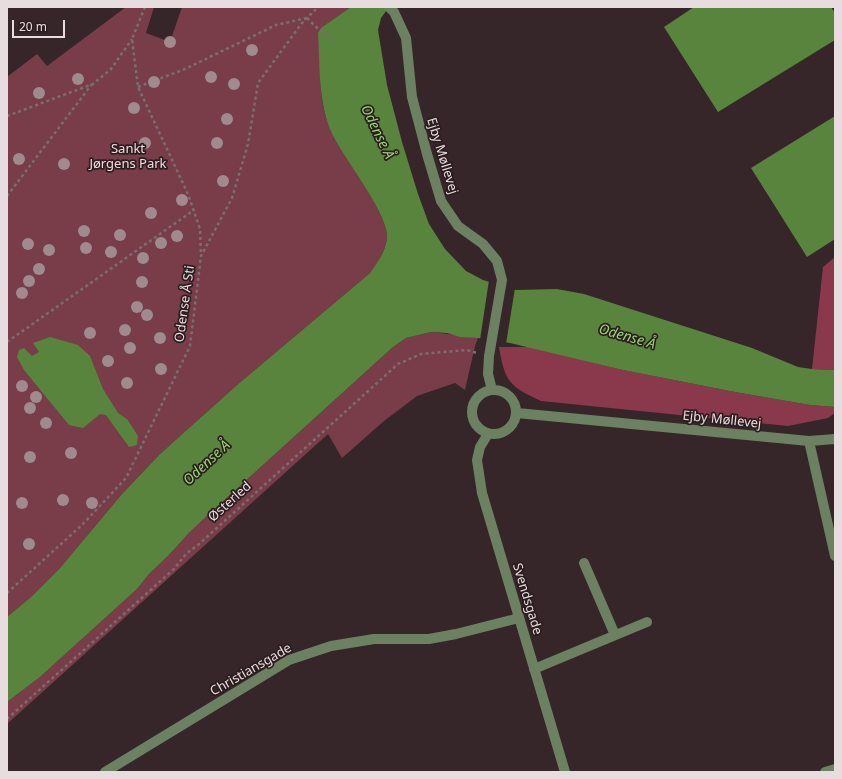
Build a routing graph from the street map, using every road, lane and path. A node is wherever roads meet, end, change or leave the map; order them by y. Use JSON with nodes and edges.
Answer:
{"nodes":[{"id":1,"x":145,"y":7,"type":"edge"},
{"id":2,"x":318,"y":7,"type":"edge"},
{"id":3,"x":392,"y":10,"type":"edge"},
{"id":4,"x":307,"y":18,"type":"junction"},
{"id":5,"x":331,"y":38,"type":"dead end"},
{"id":6,"x":132,"y":39,"type":"junction"},
{"id":7,"x":93,"y":84,"type":"junction"},
{"id":8,"x":138,"y":87,"type":"junction"},
{"id":9,"x":7,"y":116,"type":"edge"},
{"id":10,"x":7,"y":196,"type":"edge"},
{"id":11,"x":194,"y":210,"type":"junction"},
{"id":12,"x":201,"y":256,"type":"junction"},
{"id":13,"x":7,"y":342,"type":"edge"},
{"id":14,"x":489,"y":356,"type":"junction"},
{"id":15,"x":492,"y":390,"type":"junction"},
{"id":16,"x":517,"y":413,"type":"junction"},
{"id":17,"x":488,"y":434,"type":"junction"},
{"id":18,"x":835,"y":439,"type":"edge"},
{"id":19,"x":809,"y":441,"type":"junction"},
{"id":20,"x":835,"y":556,"type":"edge"},
{"id":21,"x":584,"y":563,"type":"dead end"},
{"id":22,"x":7,"y":593,"type":"edge"},
{"id":23,"x":519,"y":618,"type":"junction"},
{"id":24,"x":648,"y":622,"type":"dead end"},
{"id":25,"x":615,"y":636,"type":"junction"},
{"id":26,"x":534,"y":669,"type":"junction"},
{"id":27,"x":7,"y":719,"type":"edge"},
{"id":28,"x":835,"y":769,"type":"edge"},
{"id":29,"x":105,"y":772,"type":"edge"},
{"id":30,"x":566,"y":772,"type":"edge"},
{"id":31,"x":826,"y":772,"type":"edge"}],
"edges":[{"from":1,"to":6,"type":"path"},
{"from":2,"to":4,"type":"path","name":"Odense Å Sti"},
{"from":3,"to":14,"type":"street","name":"Ejby Møllevej"},
{"from":4,"to":5,"type":"path"},
{"from":4,"to":8,"type":"path"},
{"from":4,"to":12,"type":"path","name":"Odense Å Sti"},
{"from":6,"to":7,"type":"path"},
{"from":6,"to":8,"type":"path"},
{"from":7,"to":9,"type":"path"},
{"from":7,"to":10,"type":"path"},
{"from":8,"to":11,"type":"path"},
{"from":11,"to":12,"type":"path"},
{"from":11,"to":13,"type":"path"},
{"from":12,"to":22,"type":"path","name":"Odense Å Sti"},
{"from":14,"to":15,"type":"street","name":"Ejby Møllevej"},
{"from":14,"to":27,"type":"path","name":"Østerled"},
{"from":15,"to":16,"type":"street"},
{"from":15,"to":17,"type":"street"},
{"from":16,"to":17,"type":"street"},
{"from":16,"to":19,"type":"street","name":"Ejby Møllevej"},
{"from":17,"to":23,"type":"street","name":"Svendsgade"},
{"from":18,"to":19,"type":"street","name":"Ejby Møllevej"},
{"from":19,"to":20,"type":"street"},
{"from":21,"to":25,"type":"street"},
{"from":23,"to":26,"type":"street","name":"Svendsgade"},
{"from":23,"to":29,"type":"street","name":"Christiansgade"},
{"from":24,"to":25,"type":"street"},
{"from":25,"to":26,"type":"street"},
{"from":26,"to":30,"type":"street","name":"Svendsgade"},
{"from":28,"to":31,"type":"street"}]}
